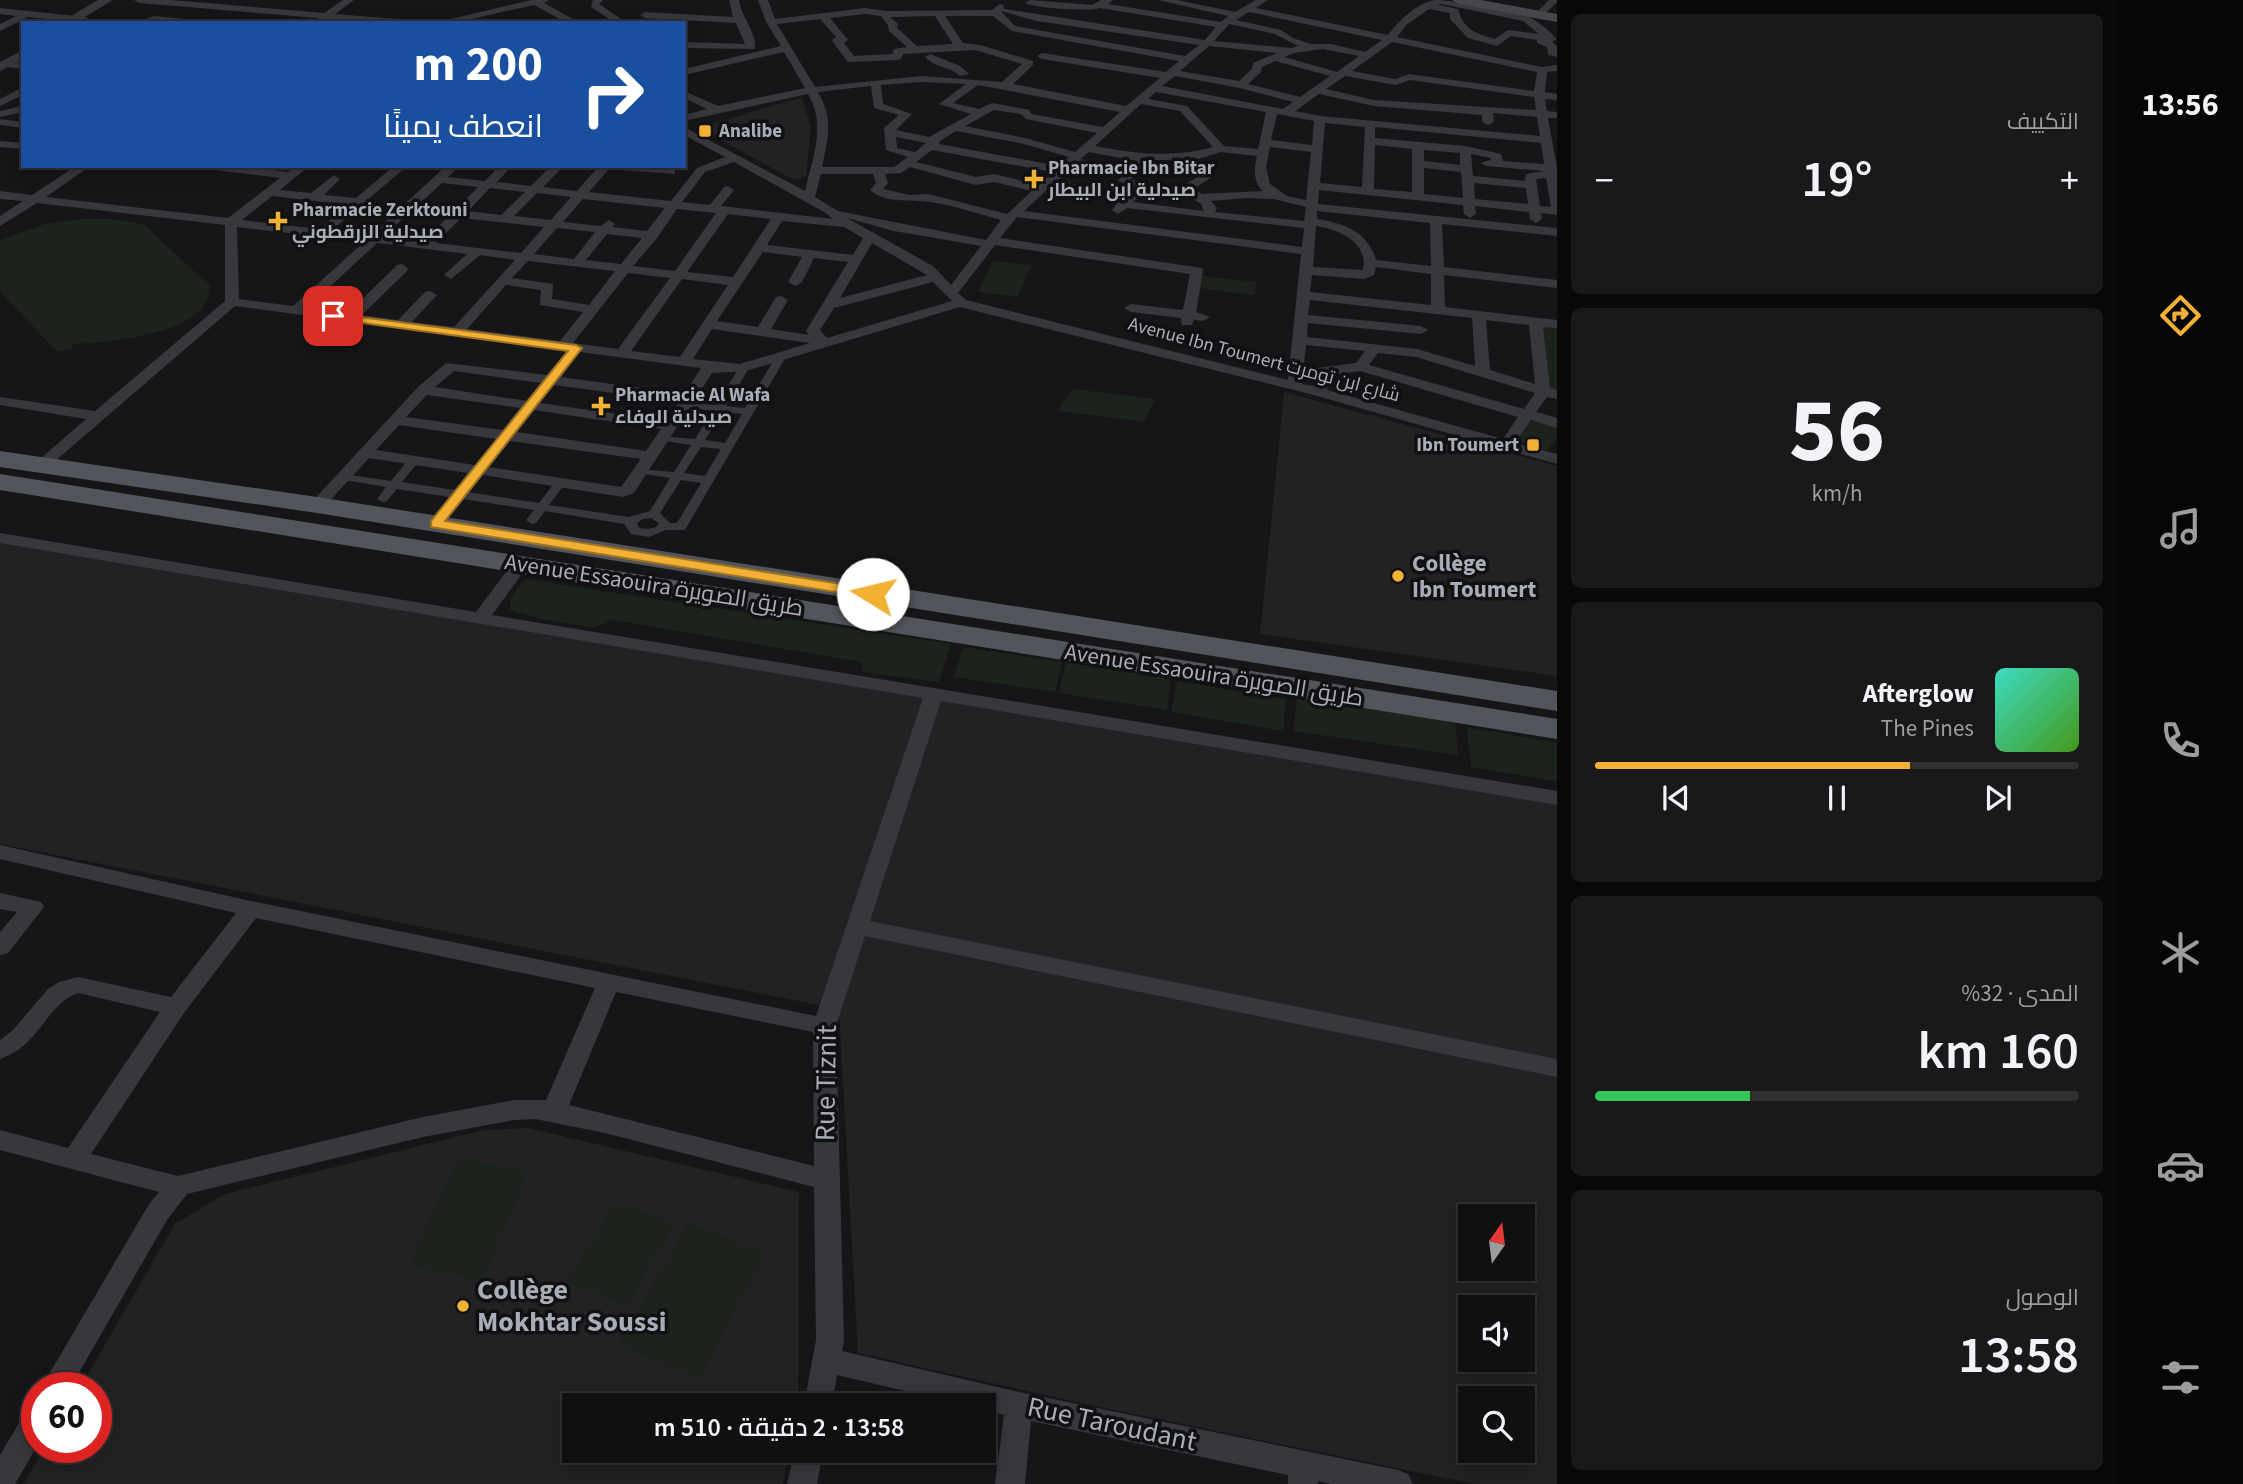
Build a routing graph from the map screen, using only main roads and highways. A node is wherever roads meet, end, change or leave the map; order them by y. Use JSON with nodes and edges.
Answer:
{"nodes":[{"id":1,"x":1459,"y":0,"type":"edge"},
{"id":2,"x":1540,"y":8,"type":"edge"},
{"id":3,"x":1557,"y":18,"type":"edge"},
{"id":4,"x":0,"y":459,"type":"edge"},
{"id":5,"x":0,"y":482,"type":"edge"},
{"id":6,"x":1557,"y":701,"type":"edge"},
{"id":7,"x":1557,"y":729,"type":"edge"}],
"edges":[{"from":1,"to":2,"type":"main road"},
{"from":2,"to":3,"type":"main road"},
{"from":4,"to":6,"type":"main road","name":"Avenue Essaouira طريق الصويرة"},
{"from":5,"to":7,"type":"main road","name":"Avenue Essaouira طريق الصويرة"}]}
